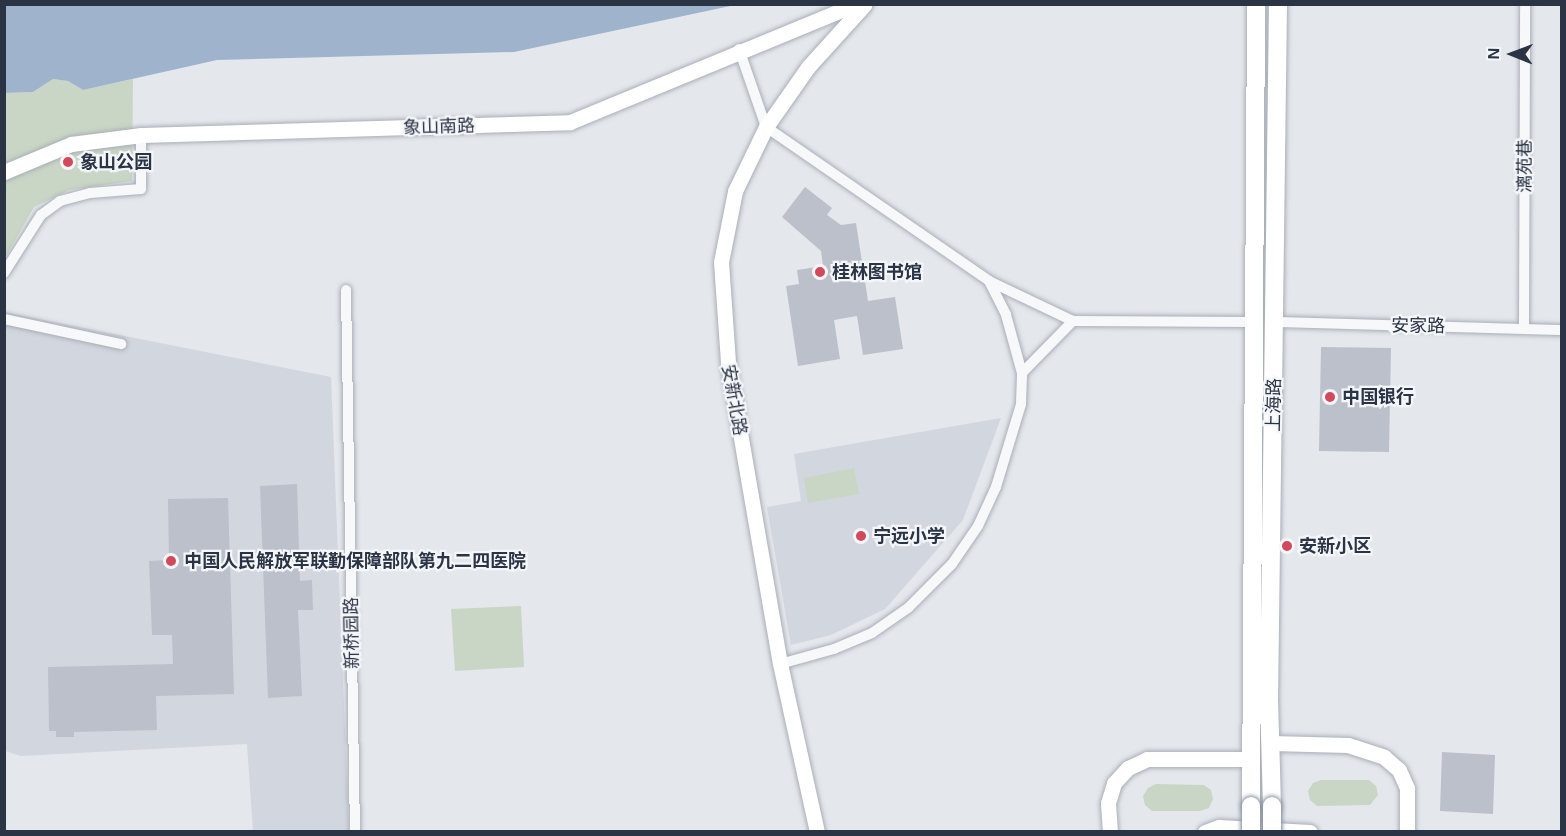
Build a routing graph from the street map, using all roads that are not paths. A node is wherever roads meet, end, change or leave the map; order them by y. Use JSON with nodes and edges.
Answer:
{"nodes":[{"id":1,"x":856,"y":4,"type":"edge"},
{"id":2,"x":864,"y":4,"type":"edge"},
{"id":3,"x":1256,"y":4,"type":"edge"},
{"id":4,"x":1278,"y":4,"type":"edge"},
{"id":5,"x":1525,"y":4,"type":"edge"},
{"id":6,"x":739,"y":49,"type":"junction"},
{"id":7,"x":766,"y":127,"type":"junction"},
{"id":8,"x":141,"y":135,"type":"junction"},
{"id":9,"x":4,"y":172,"type":"edge"},
{"id":10,"x":4,"y":273,"type":"edge"},
{"id":11,"x":989,"y":281,"type":"junction"},
{"id":12,"x":346,"y":290,"type":"dead end"},
{"id":13,"x":4,"y":319,"type":"edge"},
{"id":14,"x":1073,"y":321,"type":"junction"},
{"id":15,"x":1252,"y":322,"type":"junction"},
{"id":16,"x":1275,"y":322,"type":"junction"},
{"id":17,"x":1524,"y":328,"type":"junction"},
{"id":18,"x":1562,"y":330,"type":"edge"},
{"id":19,"x":121,"y":344,"type":"dead end"},
{"id":20,"x":1022,"y":373,"type":"junction"},
{"id":21,"x":780,"y":664,"type":"junction"},
{"id":22,"x":1271,"y":743,"type":"junction"},
{"id":23,"x":1252,"y":759,"type":"junction"},
{"id":24,"x":355,"y":831,"type":"edge"},
{"id":25,"x":816,"y":831,"type":"edge"},
{"id":26,"x":1110,"y":831,"type":"edge"},
{"id":27,"x":1205,"y":831,"type":"edge"},
{"id":28,"x":1251,"y":831,"type":"edge"},
{"id":29,"x":1272,"y":831,"type":"edge"},
{"id":30,"x":1310,"y":831,"type":"edge"},
{"id":31,"x":1407,"y":831,"type":"edge"}],
"edges":[{"from":1,"to":6,"type":"street","name":"象山南路"},
{"from":2,"to":7,"type":"street","name":"安新北路"},
{"from":3,"to":15,"type":"highway","name":"上海路"},
{"from":4,"to":16,"type":"highway","name":"上海路"},
{"from":5,"to":17,"type":"street","name":"漓苑巷"},
{"from":6,"to":7,"type":"street"},
{"from":6,"to":8,"type":"street","name":"象山南路"},
{"from":7,"to":11,"type":"street"},
{"from":7,"to":21,"type":"street","name":"安新北路"},
{"from":8,"to":9,"type":"street","name":"象山南路"},
{"from":8,"to":10,"type":"street"},
{"from":11,"to":14,"type":"street"},
{"from":11,"to":20,"type":"street"},
{"from":12,"to":24,"type":"street","name":"新桥园路"},
{"from":13,"to":19,"type":"street"},
{"from":14,"to":15,"type":"street"},
{"from":14,"to":20,"type":"street"},
{"from":15,"to":23,"type":"highway","name":"上海路"},
{"from":16,"to":17,"type":"street","name":"安家路"},
{"from":16,"to":22,"type":"highway","name":"上海路"},
{"from":17,"to":18,"type":"street","name":"安家路"},
{"from":20,"to":21,"type":"street"},
{"from":21,"to":25,"type":"street","name":"安新北路"},
{"from":22,"to":29,"type":"highway","name":"上海路","bridge":true},
{"from":22,"to":31,"type":"street"},
{"from":23,"to":26,"type":"street"},
{"from":23,"to":28,"type":"highway","bridge":true},
{"from":27,"to":30,"type":"street"}]}
